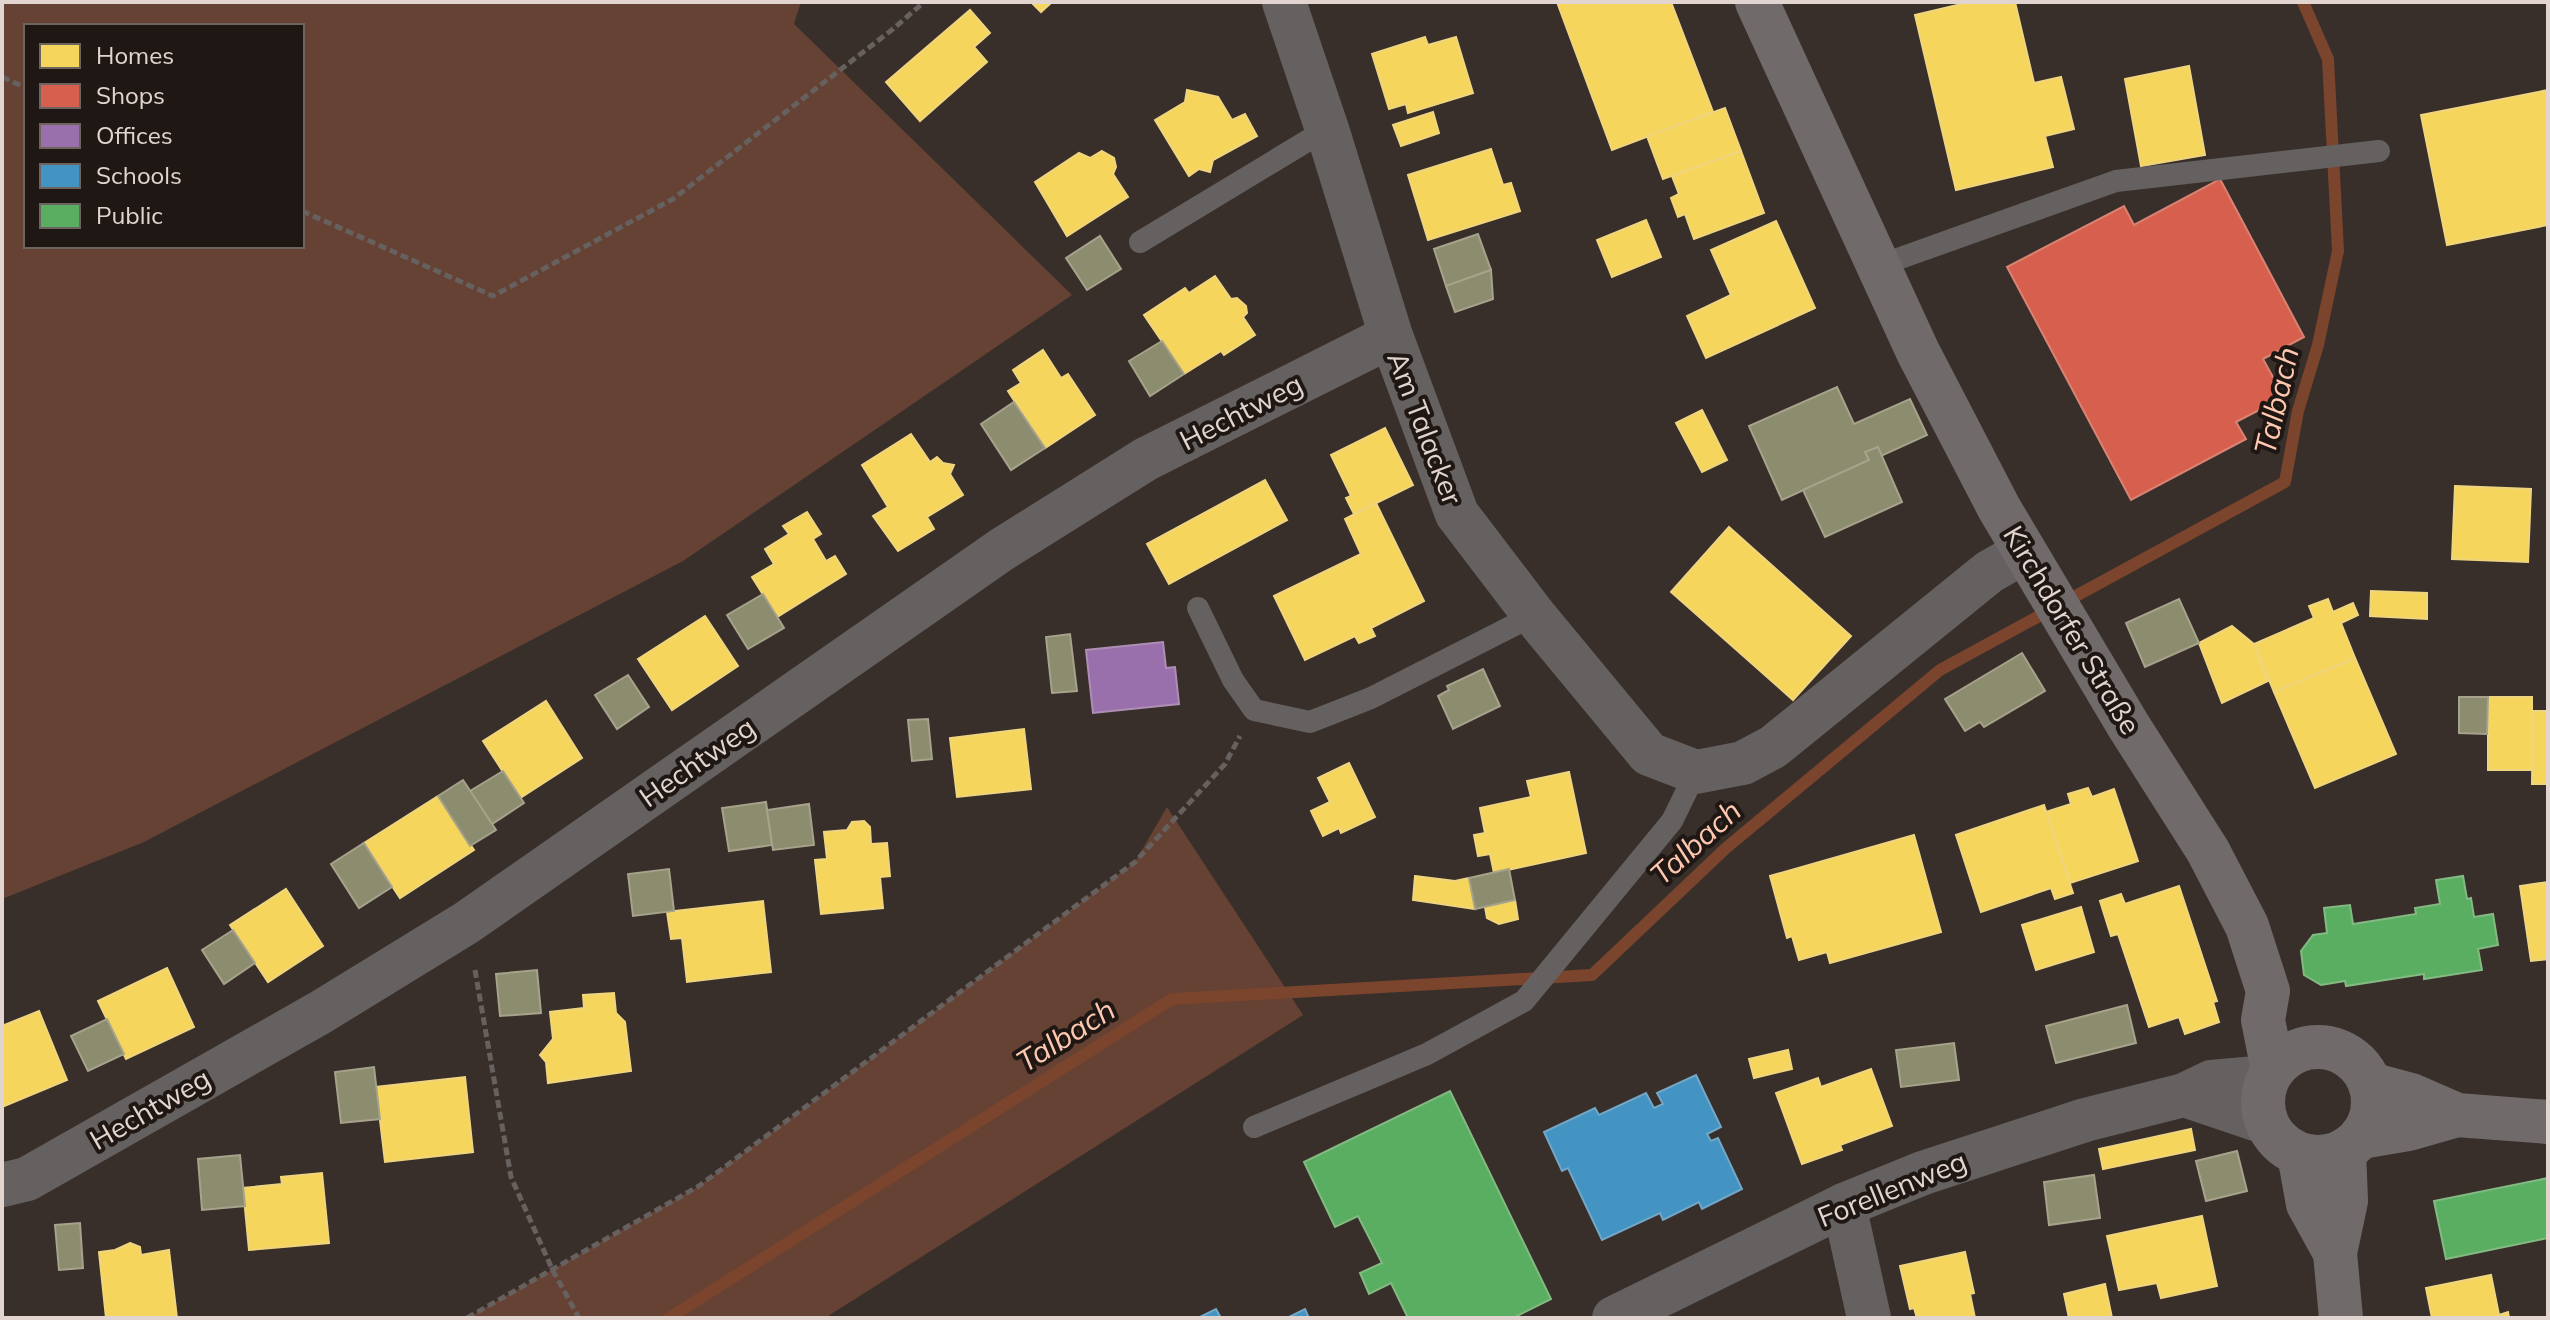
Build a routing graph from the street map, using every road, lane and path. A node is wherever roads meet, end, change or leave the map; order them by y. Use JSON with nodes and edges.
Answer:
{"nodes":[{"id":1,"x":924,"y":2,"type":"edge"},
{"id":2,"x":1284,"y":2,"type":"edge"},
{"id":3,"x":1757,"y":2,"type":"edge"},
{"id":4,"x":2,"y":77,"type":"edge"},
{"id":5,"x":24,"y":87,"type":"edge"},
{"id":6,"x":1327,"y":129,"type":"junction"},
{"id":7,"x":2370,"y":152,"type":"dead end"},
{"id":8,"x":304,"y":212,"type":"edge"},
{"id":9,"x":1140,"y":242,"type":"dead end"},
{"id":10,"x":1878,"y":266,"type":"junction"},
{"id":11,"x":1391,"y":336,"type":"junction"},
{"id":12,"x":2024,"y":552,"type":"junction"},
{"id":13,"x":1198,"y":608,"type":"dead end"},
{"id":14,"x":1534,"y":615,"type":"junction"},
{"id":15,"x":1254,"y":710,"type":"junction"},
{"id":16,"x":1696,"y":772,"type":"junction"},
{"id":17,"x":466,"y":923,"type":"junction"},
{"id":18,"x":2268,"y":991,"type":"junction"},
{"id":19,"x":2322,"y":1047,"type":"junction"},
{"id":20,"x":2271,"y":1074,"type":"junction"},
{"id":21,"x":2370,"y":1084,"type":"junction"},
{"id":22,"x":2184,"y":1095,"type":"junction"},
{"id":23,"x":2457,"y":1115,"type":"junction"},
{"id":24,"x":2548,"y":1122,"type":"edge"},
{"id":25,"x":2267,"y":1123,"type":"junction"},
{"id":26,"x":1254,"y":1127,"type":"dead end"},
{"id":27,"x":2353,"y":1144,"type":"junction"},
{"id":28,"x":2299,"y":1154,"type":"junction"},
{"id":29,"x":2,"y":1185,"type":"edge"},
{"id":30,"x":1844,"y":1205,"type":"junction"},
{"id":31,"x":2335,"y":1253,"type":"junction"},
{"id":32,"x":553,"y":1271,"type":"junction"},
{"id":33,"x":467,"y":1318,"type":"edge"},
{"id":34,"x":579,"y":1318,"type":"edge"},
{"id":35,"x":1614,"y":1318,"type":"edge"},
{"id":36,"x":1869,"y":1318,"type":"edge"},
{"id":37,"x":2341,"y":1318,"type":"edge"}],
"edges":[{"from":1,"to":8,"type":"path"},
{"from":2,"to":6,"type":"street","name":"Am Talacker"},
{"from":3,"to":10,"type":"main road","name":"Kirchdorfer Straße"},
{"from":4,"to":5,"type":"path"},
{"from":6,"to":9,"type":"lane"},
{"from":6,"to":11,"type":"street","name":"Am Talacker"},
{"from":7,"to":10,"type":"lane"},
{"from":10,"to":12,"type":"main road","name":"Kirchdorfer Straße"},
{"from":11,"to":14,"type":"street","name":"Am Talacker"},
{"from":11,"to":17,"type":"street","name":"Hechtweg"},
{"from":12,"to":16,"type":"street"},
{"from":12,"to":18,"type":"main road","name":"Kirchdorfer Straße"},
{"from":13,"to":15,"type":"lane"},
{"from":14,"to":15,"type":"lane"},
{"from":14,"to":16,"type":"street","name":"Am Talacker"},
{"from":15,"to":32,"type":"path"},
{"from":16,"to":26,"type":"lane"},
{"from":17,"to":29,"type":"street","name":"Hechtweg"},
{"from":17,"to":32,"type":"path"},
{"from":18,"to":19,"type":"main road","name":"Kirchdorfer Straße"},
{"from":18,"to":20,"type":"main road","name":"Kirchdorfer Straße"},
{"from":19,"to":20,"type":"main road"},
{"from":19,"to":21,"type":"main road"},
{"from":20,"to":22,"type":"street","name":"Forellenweg"},
{"from":20,"to":25,"type":"main road"},
{"from":21,"to":23,"type":"main road"},
{"from":21,"to":27,"type":"main road"},
{"from":22,"to":25,"type":"street"},
{"from":22,"to":30,"type":"street","name":"Forellenweg"},
{"from":23,"to":24,"type":"main road"},
{"from":23,"to":27,"type":"main road"},
{"from":25,"to":28,"type":"main road"},
{"from":27,"to":28,"type":"main road"},
{"from":27,"to":31,"type":"main road"},
{"from":28,"to":31,"type":"main road"},
{"from":30,"to":35,"type":"street","name":"Forellenweg"},
{"from":30,"to":36,"type":"street"},
{"from":31,"to":37,"type":"main road"},
{"from":32,"to":33,"type":"path"},
{"from":32,"to":34,"type":"path"}]}
